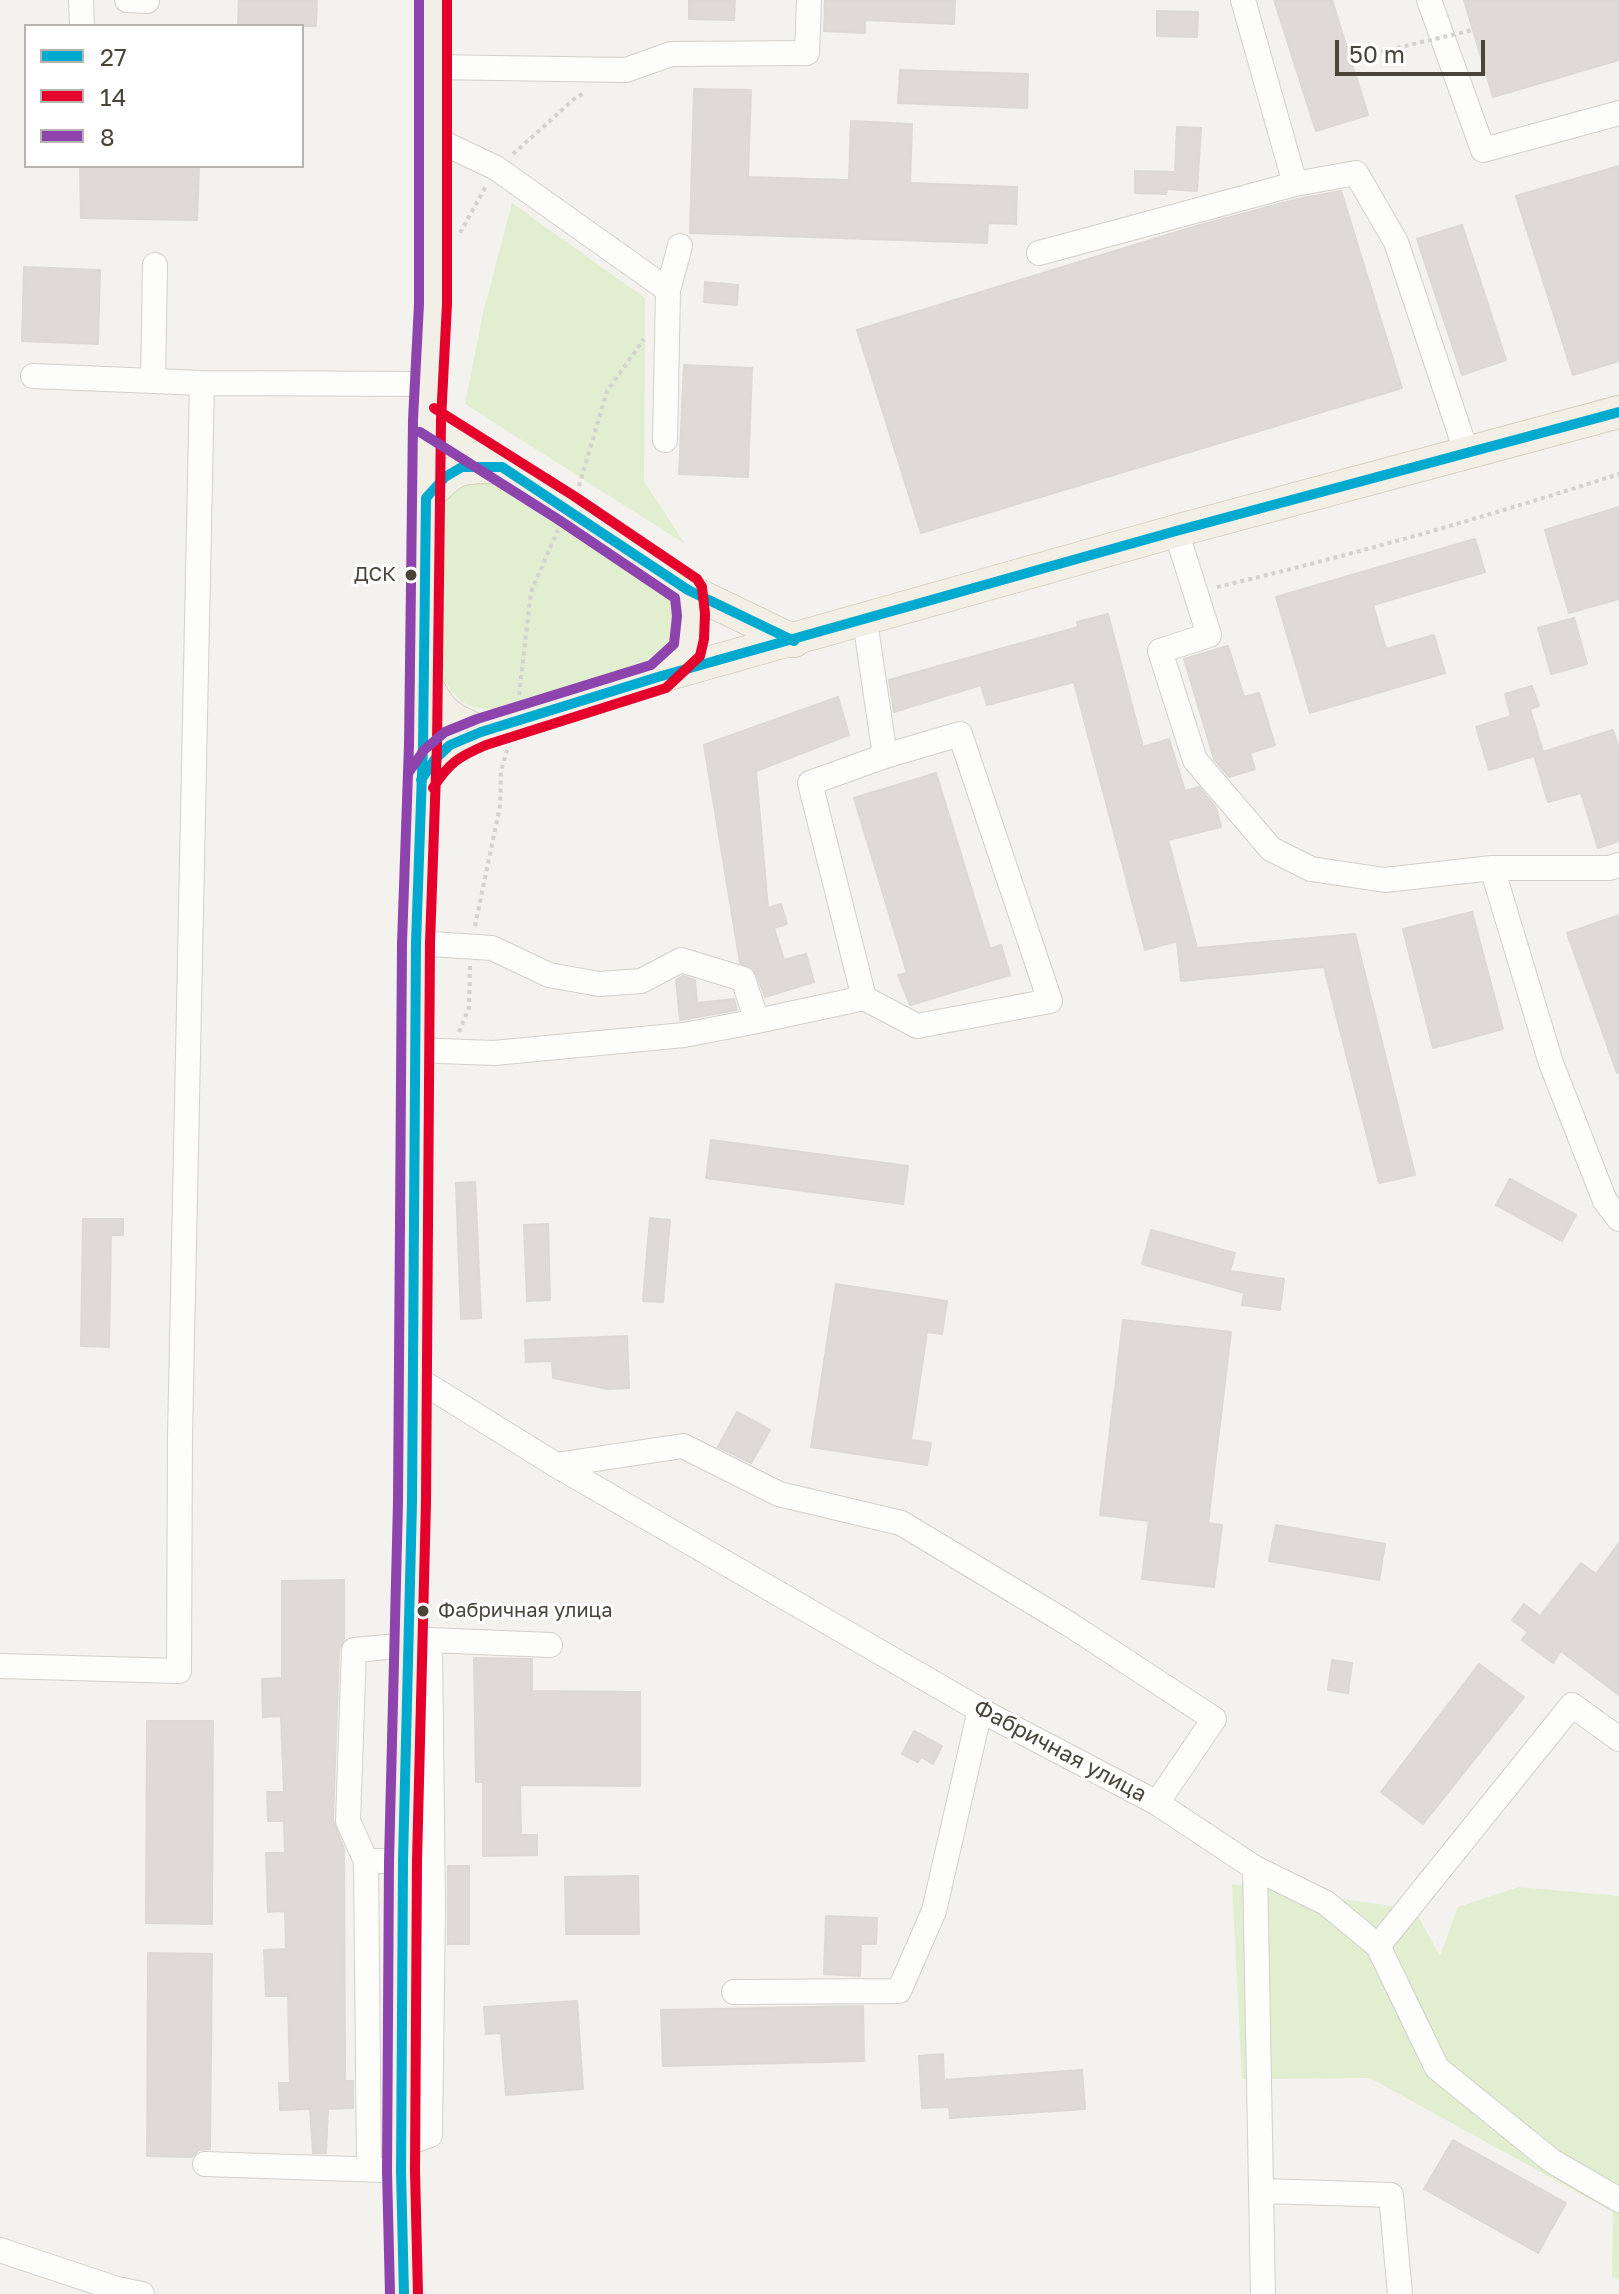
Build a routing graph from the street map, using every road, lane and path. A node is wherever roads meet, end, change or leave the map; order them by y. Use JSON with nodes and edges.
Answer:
{"nodes":[{"id":1,"x":81,"y":0,"type":"edge"},
{"id":2,"x":127,"y":0,"type":"edge"},
{"id":3,"x":433,"y":0,"type":"edge"},
{"id":4,"x":809,"y":0,"type":"edge"},
{"id":5,"x":1243,"y":0,"type":"edge"},
{"id":6,"x":1429,"y":0,"type":"edge"},
{"id":7,"x":147,"y":1,"type":"edge"},
{"id":8,"x":82,"y":24,"type":"edge"},
{"id":9,"x":1473,"y":30,"type":"dead end"},
{"id":10,"x":1350,"y":59,"type":"dead end"},
{"id":11,"x":431,"y":67,"type":"junction"},
{"id":12,"x":1619,"y":113,"type":"edge"},
{"id":13,"x":433,"y":138,"type":"junction"},
{"id":14,"x":1295,"y":184,"type":"junction"},
{"id":15,"x":680,"y":246,"type":"dead end"},
{"id":16,"x":1039,"y":253,"type":"dead end"},
{"id":17,"x":155,"y":265,"type":"dead end"},
{"id":18,"x":668,"y":290,"type":"junction"},
{"id":19,"x":647,"y":333,"type":"dead end"},
{"id":20,"x":33,"y":376,"type":"dead end"},
{"id":21,"x":153,"y":380,"type":"junction"},
{"id":22,"x":202,"y":383,"type":"junction"},
{"id":23,"x":431,"y":384,"type":"junction"},
{"id":24,"x":1619,"y":412,"type":"edge"},
{"id":25,"x":427,"y":420,"type":"junction"},
{"id":26,"x":665,"y":440,"type":"dead end"},
{"id":27,"x":1467,"y":454,"type":"junction"},
{"id":28,"x":502,"y":467,"type":"junction"},
{"id":29,"x":1619,"y":474,"type":"edge"},
{"id":30,"x":426,"y":498,"type":"junction"},
{"id":31,"x":567,"y":508,"type":"junction"},
{"id":32,"x":1176,"y":531,"type":"junction"},
{"id":33,"x":688,"y":590,"type":"junction"},
{"id":34,"x":1195,"y":592,"type":"junction"},
{"id":35,"x":865,"y":621,"type":"junction"},
{"id":36,"x":794,"y":641,"type":"junction"},
{"id":37,"x":658,"y":677,"type":"junction"},
{"id":38,"x":424,"y":679,"type":"junction"},
{"id":39,"x":514,"y":722,"type":"junction"},
{"id":40,"x":481,"y":732,"type":"junction"},
{"id":41,"x":885,"y":756,"type":"junction"},
{"id":42,"x":421,"y":780,"type":"junction"},
{"id":43,"x":1619,"y":865,"type":"edge"},
{"id":44,"x":1492,"y":868,"type":"junction"},
{"id":45,"x":416,"y":943,"type":"junction"},
{"id":46,"x":470,"y":948,"type":"junction"},
{"id":47,"x":864,"y":998,"type":"junction"},
{"id":48,"x":757,"y":1021,"type":"junction"},
{"id":49,"x":414,"y":1050,"type":"junction"},
{"id":50,"x":451,"y":1050,"type":"junction"},
{"id":51,"x":1619,"y":1219,"type":"edge"},
{"id":52,"x":411,"y":1375,"type":"junction"},
{"id":53,"x":556,"y":1465,"type":"junction"},
{"id":54,"x":419,"y":1642,"type":"junction"},
{"id":55,"x":550,"y":1645,"type":"dead end"},
{"id":56,"x":0,"y":1666,"type":"edge"},
{"id":57,"x":980,"y":1710,"type":"junction"},
{"id":58,"x":1619,"y":1739,"type":"edge"},
{"id":59,"x":1157,"y":1803,"type":"junction"},
{"id":60,"x":366,"y":1861,"type":"junction"},
{"id":61,"x":403,"y":1861,"type":"junction"},
{"id":62,"x":1255,"y":1868,"type":"junction"},
{"id":63,"x":1378,"y":1946,"type":"junction"},
{"id":64,"x":734,"y":1992,"type":"dead end"},
{"id":65,"x":402,"y":2137,"type":"junction"},
{"id":66,"x":205,"y":2164,"type":"dead end"},
{"id":67,"x":369,"y":2169,"type":"junction"},
{"id":68,"x":401,"y":2171,"type":"junction"},
{"id":69,"x":1263,"y":2191,"type":"junction"},
{"id":70,"x":1619,"y":2200,"type":"edge"},
{"id":71,"x":0,"y":2250,"type":"edge"},
{"id":72,"x":142,"y":2294,"type":"edge"},
{"id":73,"x":404,"y":2294,"type":"edge"},
{"id":74,"x":1263,"y":2294,"type":"edge"},
{"id":75,"x":1400,"y":2294,"type":"edge"}],
"edges":[{"from":1,"to":8,"type":"street"},
{"from":2,"to":7,"type":"street"},
{"from":3,"to":11,"type":"main road"},
{"from":4,"to":11,"type":"street"},
{"from":5,"to":14,"type":"street"},
{"from":6,"to":12,"type":"street"},
{"from":9,"to":10,"type":"path","bridge":true},
{"from":11,"to":13,"type":"main road"},
{"from":13,"to":18,"type":"street"},
{"from":13,"to":23,"type":"main road"},
{"from":14,"to":16,"type":"street"},
{"from":14,"to":27,"type":"street"},
{"from":15,"to":18,"type":"street"},
{"from":17,"to":21,"type":"street"},
{"from":18,"to":26,"type":"street"},
{"from":19,"to":31,"type":"path"},
{"from":20,"to":21,"type":"street"},
{"from":21,"to":22,"type":"street"},
{"from":22,"to":23,"type":"street"},
{"from":22,"to":56,"type":"street"},
{"from":23,"to":25,"type":"main road"},
{"from":24,"to":27,"type":"main road"},
{"from":25,"to":28,"type":"main road"},
{"from":25,"to":30,"type":"main road"},
{"from":27,"to":32,"type":"main road"},
{"from":28,"to":30,"type":"main road"},
{"from":28,"to":31,"type":"main road"},
{"from":29,"to":34,"type":"path"},
{"from":30,"to":38,"type":"main road"},
{"from":31,"to":33,"type":"main road"},
{"from":31,"to":39,"type":"path"},
{"from":32,"to":34,"type":"street"},
{"from":32,"to":35,"type":"main road"},
{"from":33,"to":36,"type":"main road"},
{"from":33,"to":37,"type":"main road"},
{"from":34,"to":44,"type":"street"},
{"from":35,"to":36,"type":"main road"},
{"from":35,"to":41,"type":"street"},
{"from":36,"to":37,"type":"main road"},
{"from":37,"to":39,"type":"main road"},
{"from":38,"to":40,"type":"main road"},
{"from":38,"to":42,"type":"main road"},
{"from":39,"to":40,"type":"main road"},
{"from":39,"to":46,"type":"path"},
{"from":40,"to":42,"type":"main road"},
{"from":41,"to":47,"type":"street"},
{"from":41,"to":47,"type":"street"},
{"from":42,"to":45,"type":"main road"},
{"from":43,"to":44,"type":"street"},
{"from":44,"to":51,"type":"street"},
{"from":45,"to":46,"type":"street"},
{"from":45,"to":49,"type":"main road"},
{"from":46,"to":48,"type":"street"},
{"from":46,"to":50,"type":"path"},
{"from":47,"to":48,"type":"street"},
{"from":48,"to":50,"type":"street"},
{"from":49,"to":50,"type":"street"},
{"from":49,"to":52,"type":"main road"},
{"from":52,"to":53,"type":"street","name":"Фабричная улица"},
{"from":52,"to":54,"type":"main road"},
{"from":53,"to":57,"type":"street","name":"Фабричная улица"},
{"from":53,"to":59,"type":"street"},
{"from":54,"to":55,"type":"street"},
{"from":54,"to":60,"type":"street"},
{"from":54,"to":61,"type":"main road"},
{"from":54,"to":65,"type":"street"},
{"from":57,"to":59,"type":"street","name":"Фабричная улица"},
{"from":57,"to":64,"type":"street"},
{"from":58,"to":63,"type":"street"},
{"from":59,"to":62,"type":"street","name":"Фабричная улица"},
{"from":60,"to":61,"type":"street"},
{"from":60,"to":67,"type":"street"},
{"from":61,"to":65,"type":"main road"},
{"from":62,"to":63,"type":"street","name":"Фабричная улица"},
{"from":62,"to":69,"type":"street"},
{"from":63,"to":70,"type":"street"},
{"from":65,"to":68,"type":"main road"},
{"from":66,"to":67,"type":"street"},
{"from":67,"to":68,"type":"street"},
{"from":68,"to":73,"type":"main road"},
{"from":69,"to":74,"type":"street"},
{"from":69,"to":75,"type":"street"},
{"from":71,"to":72,"type":"street"}]}
